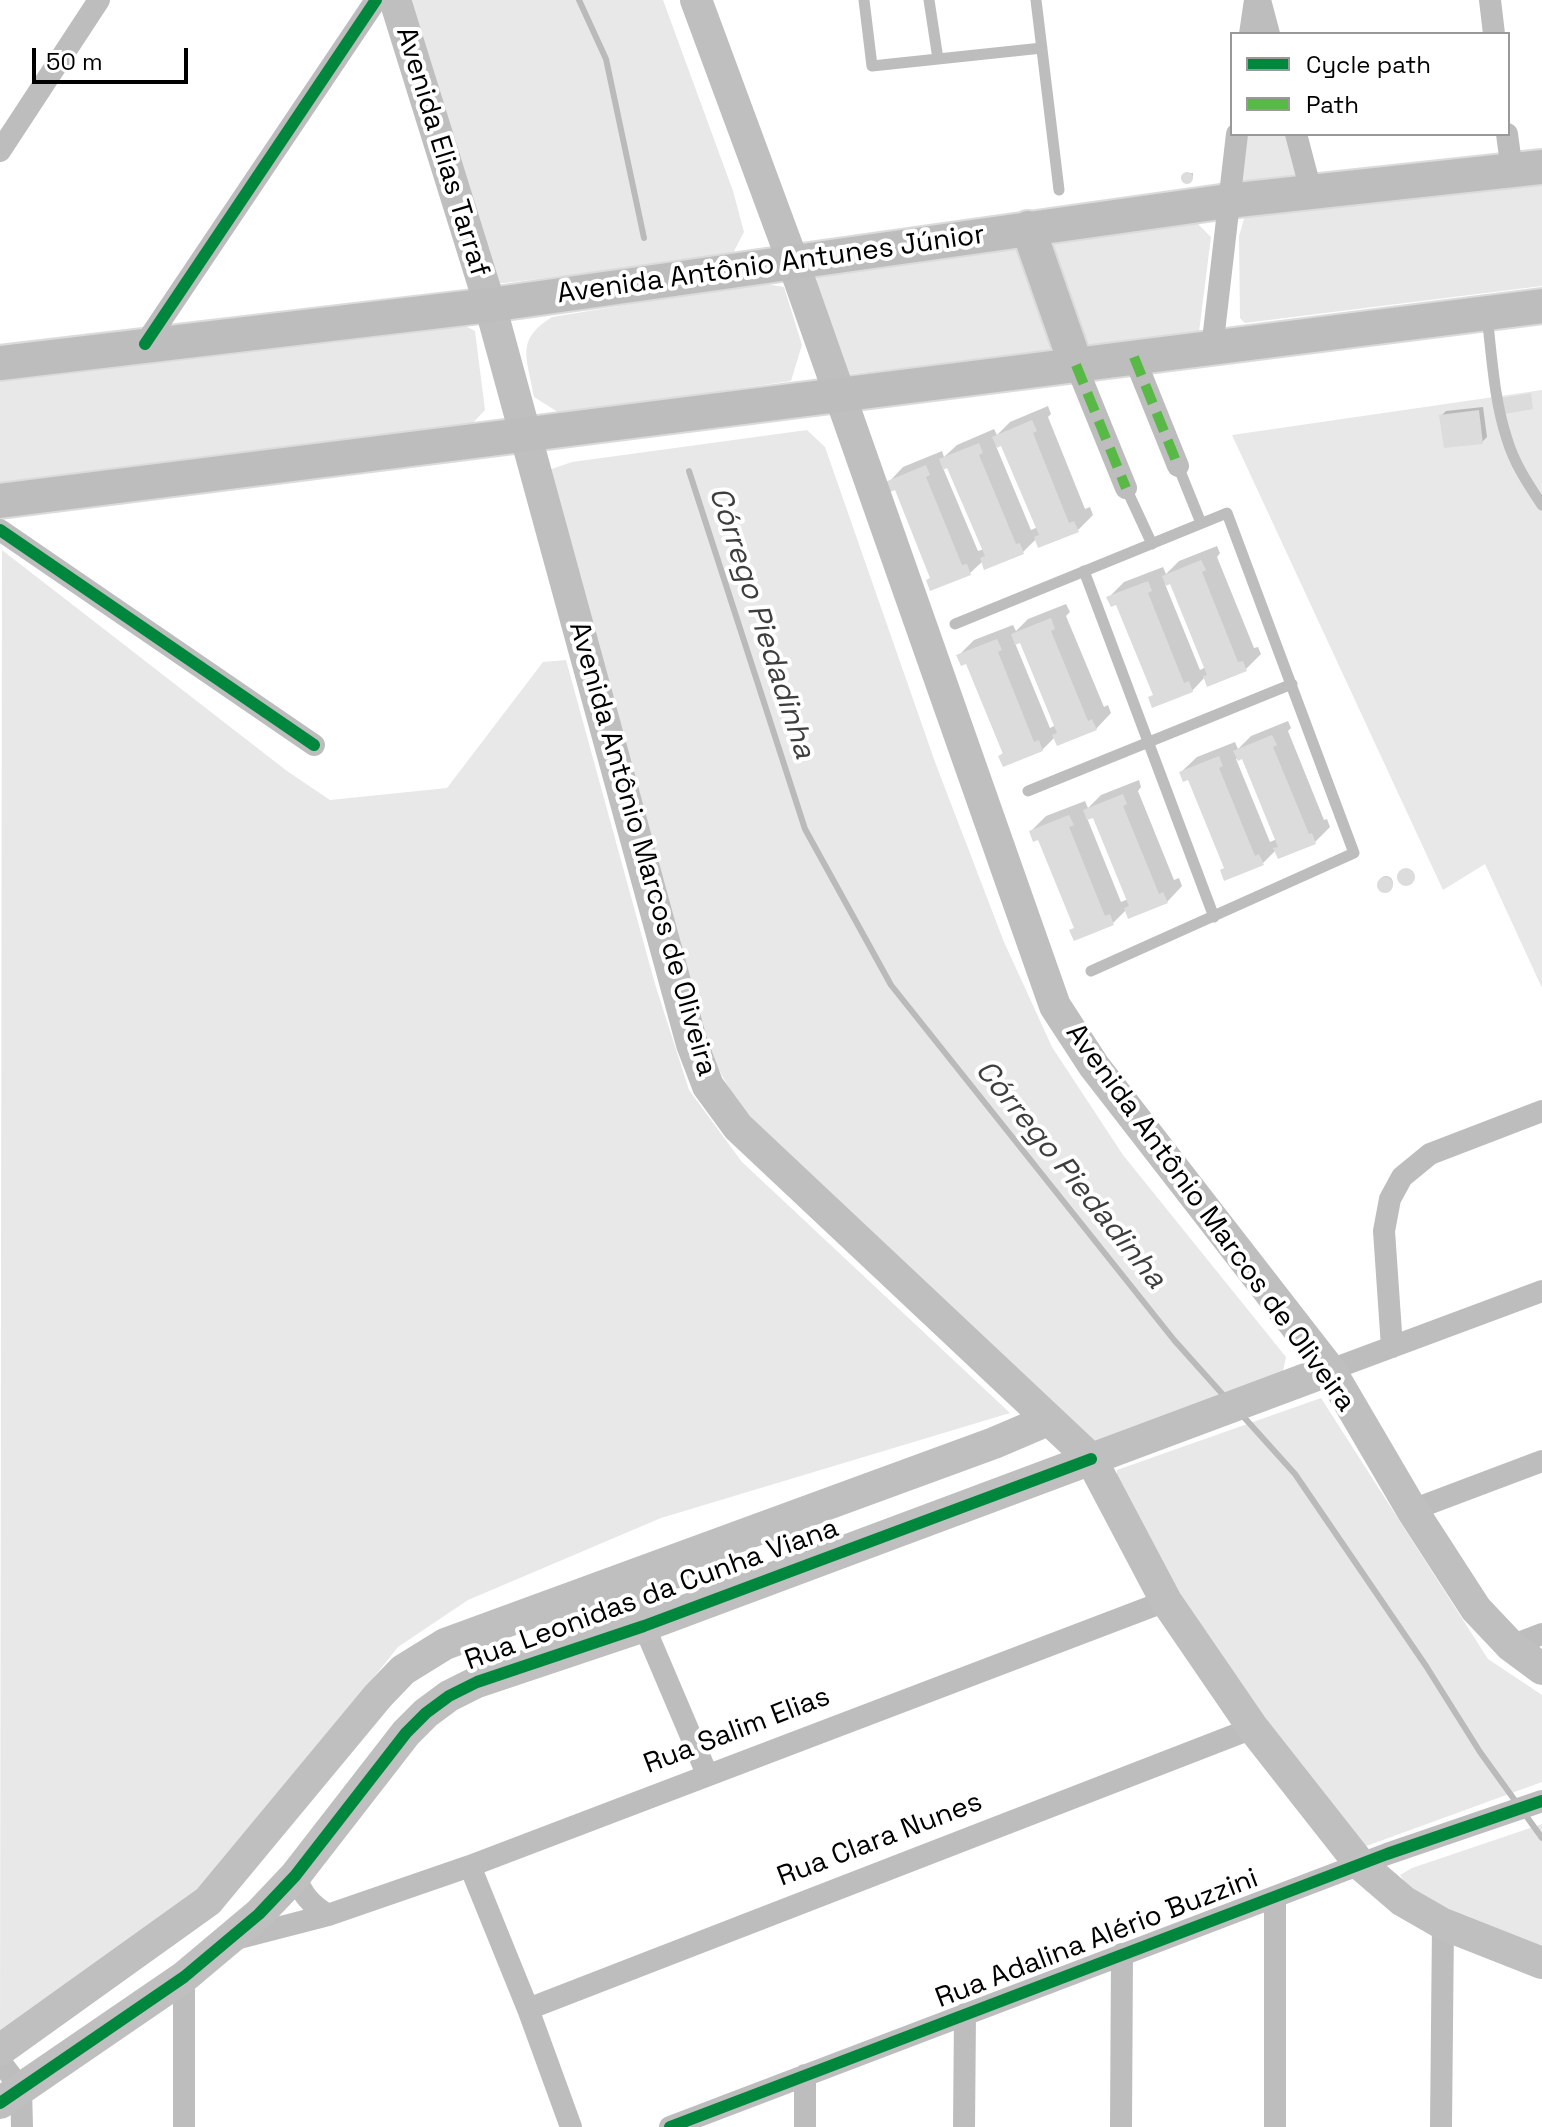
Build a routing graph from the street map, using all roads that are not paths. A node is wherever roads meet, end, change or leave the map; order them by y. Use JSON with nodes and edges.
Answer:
{"nodes":[{"id":1,"x":99,"y":0,"type":"edge"},
{"id":2,"x":376,"y":0,"type":"edge"},
{"id":3,"x":395,"y":0,"type":"edge"},
{"id":4,"x":696,"y":0,"type":"edge"},
{"id":5,"x":864,"y":0,"type":"edge"},
{"id":6,"x":929,"y":0,"type":"edge"},
{"id":7,"x":1036,"y":0,"type":"edge"},
{"id":8,"x":1258,"y":0,"type":"edge"},
{"id":9,"x":1490,"y":0,"type":"edge"},
{"id":10,"x":1250,"y":32,"type":"edge"},
{"id":11,"x":1268,"y":32,"type":"edge"},
{"id":12,"x":1494,"y":32,"type":"edge"},
{"id":13,"x":1042,"y":48,"type":"junction"},
{"id":14,"x":938,"y":59,"type":"junction"},
{"id":15,"x":1237,"y":136,"type":"edge"},
{"id":16,"x":1297,"y":136,"type":"edge"},
{"id":17,"x":1508,"y":136,"type":"edge"},
{"id":18,"x":0,"y":151,"type":"edge"},
{"id":19,"x":1527,"y":169,"type":"edge"},
{"id":20,"x":1059,"y":190,"type":"dead end"},
{"id":21,"x":1311,"y":191,"type":"junction"},
{"id":22,"x":1228,"y":201,"type":"junction"},
{"id":23,"x":1028,"y":228,"type":"junction"},
{"id":24,"x":793,"y":262,"type":"junction"},
{"id":25,"x":490,"y":305,"type":"junction"},
{"id":26,"x":1542,"y":306,"type":"edge"},
{"id":27,"x":1487,"y":312,"type":"junction"},
{"id":28,"x":145,"y":344,"type":"junction"},
{"id":29,"x":1212,"y":349,"type":"junction"},
{"id":30,"x":1134,"y":357,"type":"junction"},
{"id":31,"x":0,"y":363,"type":"edge"},
{"id":32,"x":1076,"y":365,"type":"junction"},
{"id":33,"x":839,"y":395,"type":"junction"},
{"id":34,"x":525,"y":433,"type":"junction"},
{"id":35,"x":1178,"y":466,"type":"joint"},
{"id":36,"x":1126,"y":488,"type":"joint"},
{"id":37,"x":1542,"y":505,"type":"edge"},
{"id":38,"x":2,"y":510,"type":"edge"},
{"id":39,"x":1201,"y":523,"type":"junction"},
{"id":40,"x":1152,"y":544,"type":"junction"},
{"id":41,"x":1084,"y":571,"type":"junction"},
{"id":42,"x":955,"y":624,"type":"dead end"},
{"id":43,"x":1292,"y":684,"type":"junction"},
{"id":44,"x":1148,"y":741,"type":"junction"},
{"id":45,"x":314,"y":745,"type":"dead end"},
{"id":46,"x":1028,"y":791,"type":"dead end"},
{"id":47,"x":1214,"y":917,"type":"junction"},
{"id":48,"x":1091,"y":971,"type":"dead end"},
{"id":49,"x":1542,"y":1111,"type":"edge"},
{"id":50,"x":1542,"y":1291,"type":"edge"},
{"id":51,"x":1392,"y":1347,"type":"junction"},
{"id":52,"x":1316,"y":1376,"type":"junction"},
{"id":53,"x":1048,"y":1420,"type":"junction"},
{"id":54,"x":1102,"y":1455,"type":"junction"},
{"id":55,"x":1542,"y":1461,"type":"edge"},
{"id":56,"x":1412,"y":1510,"type":"junction"},
{"id":57,"x":721,"y":1542,"type":"junction"},
{"id":58,"x":1166,"y":1601,"type":"junction"},
{"id":59,"x":644,"y":1626,"type":"junction"},
{"id":60,"x":1542,"y":1634,"type":"edge"},
{"id":61,"x":1511,"y":1646,"type":"junction"},
{"id":62,"x":1542,"y":1669,"type":"edge"},
{"id":63,"x":1253,"y":1728,"type":"junction"},
{"id":64,"x":707,"y":1774,"type":"junction"},
{"id":65,"x":1542,"y":1801,"type":"edge"},
{"id":66,"x":1374,"y":1859,"type":"junction"},
{"id":67,"x":470,"y":1866,"type":"junction"},
{"id":68,"x":295,"y":1876,"type":"junction"},
{"id":69,"x":1275,"y":1898,"type":"junction"},
{"id":70,"x":328,"y":1915,"type":"junction"},
{"id":71,"x":1443,"y":1924,"type":"junction"},
{"id":72,"x":229,"y":1941,"type":"junction"},
{"id":73,"x":1122,"y":1954,"type":"junction"},
{"id":74,"x":1542,"y":1963,"type":"edge"},
{"id":75,"x":184,"y":1977,"type":"junction"},
{"id":76,"x":528,"y":2009,"type":"junction"},
{"id":77,"x":965,"y":2014,"type":"junction"},
{"id":78,"x":0,"y":2050,"type":"edge"},
{"id":79,"x":0,"y":2061,"type":"edge"},
{"id":80,"x":805,"y":2075,"type":"junction"},
{"id":81,"x":11,"y":2096,"type":"edge"},
{"id":82,"x":22,"y":2127,"type":"edge"},
{"id":83,"x":184,"y":2127,"type":"edge"},
{"id":84,"x":571,"y":2127,"type":"edge"},
{"id":85,"x":670,"y":2127,"type":"edge"},
{"id":86,"x":805,"y":2127,"type":"edge"},
{"id":87,"x":964,"y":2127,"type":"edge"},
{"id":88,"x":1121,"y":2127,"type":"edge"},
{"id":89,"x":1275,"y":2127,"type":"edge"},
{"id":90,"x":1441,"y":2127,"type":"edge"}],
"edges":[{"from":1,"to":18,"type":"street"},
{"from":2,"to":28,"type":"street"},
{"from":3,"to":25,"type":"main road","name":"Avenida Elias Tarraf"},
{"from":4,"to":24,"type":"main road","name":"Avenida Antônio Marcos de Oliveira"},
{"from":5,"to":14,"type":"lane"},
{"from":6,"to":14,"type":"lane"},
{"from":7,"to":13,"type":"lane"},
{"from":8,"to":10,"type":"street"},
{"from":8,"to":11,"type":"street"},
{"from":9,"to":12,"type":"street"},
{"from":13,"to":14,"type":"lane"},
{"from":13,"to":20,"type":"lane"},
{"from":15,"to":22,"type":"street"},
{"from":16,"to":21,"type":"street"},
{"from":17,"to":19,"type":"street"},
{"from":19,"to":21,"type":"main road","name":"Avenida Antônio Antunes Júnior"},
{"from":21,"to":22,"type":"main road","name":"Avenida Antônio Antunes Júnior"},
{"from":22,"to":23,"type":"main road","name":"Avenida Antônio Antunes Júnior"},
{"from":22,"to":29,"type":"street"},
{"from":23,"to":24,"type":"main road","name":"Avenida Antônio Antunes Júnior"},
{"from":23,"to":32,"type":"main road"},
{"from":24,"to":25,"type":"main road","name":"Avenida Antônio Antunes Júnior"},
{"from":24,"to":33,"type":"main road","name":"Avenida Antônio Marcos de Oliveira"},
{"from":25,"to":28,"type":"main road","name":"Avenida Antônio Antunes Júnior"},
{"from":25,"to":34,"type":"main road","name":"Avenida Antônio Marcos de Oliveira"},
{"from":26,"to":27,"type":"main road"},
{"from":27,"to":29,"type":"main road"},
{"from":27,"to":37,"type":"lane"},
{"from":28,"to":31,"type":"main road","name":"Avenida Antônio Antunes Júnior"},
{"from":29,"to":30,"type":"main road"},
{"from":30,"to":32,"type":"main road"},
{"from":30,"to":35,"type":"street"},
{"from":32,"to":33,"type":"main road"},
{"from":32,"to":36,"type":"street"},
{"from":33,"to":34,"type":"main road"},
{"from":33,"to":52,"type":"main road","name":"Avenida Antônio Marcos de Oliveira"},
{"from":34,"to":38,"type":"main road"},
{"from":34,"to":53,"type":"main road","name":"Avenida Antônio Marcos de Oliveira"},
{"from":35,"to":39,"type":"lane"},
{"from":36,"to":40,"type":"lane"},
{"from":38,"to":45,"type":"street"},
{"from":39,"to":40,"type":"lane"},
{"from":39,"to":43,"type":"lane"},
{"from":40,"to":41,"type":"lane"},
{"from":41,"to":42,"type":"lane"},
{"from":41,"to":44,"type":"lane"},
{"from":43,"to":44,"type":"lane"},
{"from":43,"to":47,"type":"lane"},
{"from":44,"to":46,"type":"lane"},
{"from":44,"to":47,"type":"lane"},
{"from":47,"to":48,"type":"lane"},
{"from":49,"to":51,"type":"street"},
{"from":50,"to":51,"type":"street","name":"Rua Leonidas da Cunha Viana"},
{"from":51,"to":52,"type":"street","name":"Rua Leonidas da Cunha Viana"},
{"from":52,"to":54,"type":"main road","name":"Rua Leonidas da Cunha Viana"},
{"from":52,"to":56,"type":"main road","name":"Avenida Antônio Marcos de Oliveira"},
{"from":53,"to":54,"type":"main road","name":"Avenida Antônio Marcos de Oliveira"},
{"from":53,"to":57,"type":"main road","name":"Rua Leonidas da Cunha Viana"},
{"from":54,"to":58,"type":"main road","name":"Avenida Antônio Marcos de Oliveira"},
{"from":54,"to":59,"type":"main road","name":"Rua Leonidas da Cunha Viana"},
{"from":55,"to":56,"type":"street"},
{"from":56,"to":61,"type":"main road","name":"Avenida Antônio Marcos de Oliveira"},
{"from":57,"to":59,"type":"main road"},
{"from":57,"to":78,"type":"main road","name":"Rua Leonidas da Cunha Viana"},
{"from":58,"to":63,"type":"main road","name":"Avenida Antônio Marcos de Oliveira"},
{"from":58,"to":64,"type":"street","name":"Rua Salim Elias"},
{"from":59,"to":64,"type":"street"},
{"from":59,"to":68,"type":"main road","name":"Rua Leonidas da Cunha Viana"},
{"from":60,"to":61,"type":"street"},
{"from":61,"to":62,"type":"main road","name":"Avenida Antônio Marcos de Oliveira"},
{"from":63,"to":66,"type":"main road","name":"Avenida Antônio Marcos de Oliveira"},
{"from":63,"to":76,"type":"street","name":"Rua Clara Nunes"},
{"from":64,"to":67,"type":"street","name":"Rua Salim Elias"},
{"from":65,"to":66,"type":"street","name":"Rua Adalina Alério Buzzini"},
{"from":66,"to":69,"type":"street","name":"Rua Adalina Alério Buzzini"},
{"from":66,"to":71,"type":"main road","name":"Avenida Antônio Marcos de Oliveira"},
{"from":67,"to":70,"type":"street","name":"Rua Salim Elias"},
{"from":67,"to":76,"type":"street"},
{"from":68,"to":70,"type":"street"},
{"from":68,"to":72,"type":"main road","name":"Rua Leonidas da Cunha Viana"},
{"from":69,"to":73,"type":"street","name":"Rua Adalina Alério Buzzini"},
{"from":69,"to":89,"type":"street"},
{"from":70,"to":72,"type":"street","name":"Rua Salim Elias"},
{"from":71,"to":74,"type":"main road","name":"Avenida Antônio Marcos de Oliveira"},
{"from":71,"to":90,"type":"street"},
{"from":72,"to":75,"type":"main road","name":"Rua Leonidas da Cunha Viana"},
{"from":73,"to":77,"type":"street","name":"Rua Adalina Alério Buzzini"},
{"from":73,"to":88,"type":"street"},
{"from":75,"to":81,"type":"main road","name":"Rua Leonidas da Cunha Viana"},
{"from":75,"to":83,"type":"street"},
{"from":76,"to":84,"type":"street"},
{"from":77,"to":80,"type":"street","name":"Rua Adalina Alério Buzzini"},
{"from":77,"to":87,"type":"street"},
{"from":79,"to":81,"type":"street"},
{"from":80,"to":85,"type":"street","name":"Rua Adalina Alério Buzzini"},
{"from":80,"to":86,"type":"street"},
{"from":81,"to":82,"type":"street"}]}
